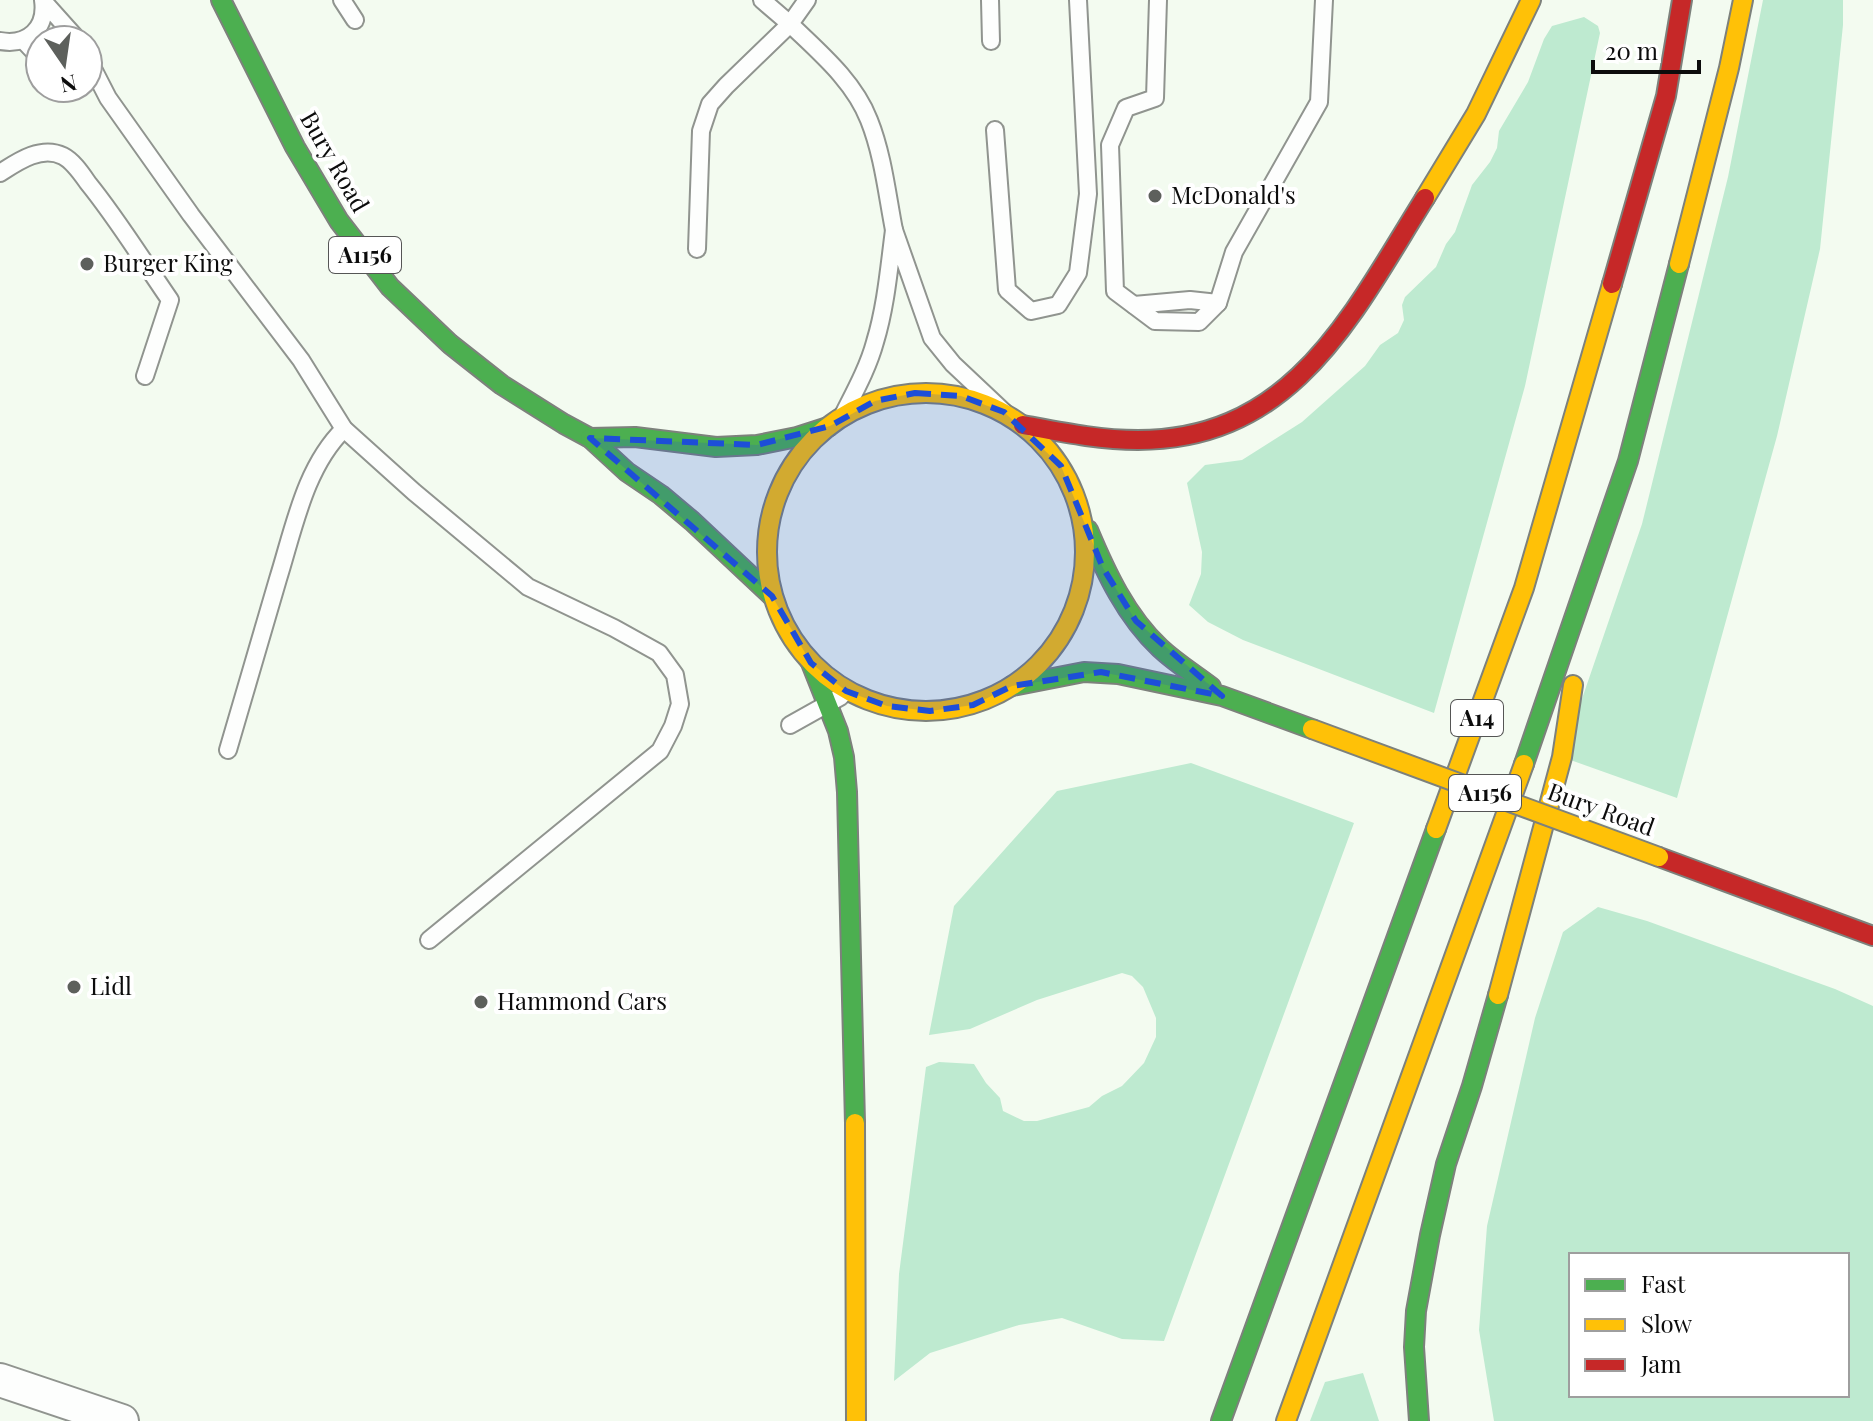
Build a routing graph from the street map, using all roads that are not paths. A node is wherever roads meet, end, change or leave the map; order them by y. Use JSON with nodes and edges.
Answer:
{"nodes":[{"id":1,"x":221,"y":0,"type":"edge"},
{"id":2,"x":342,"y":0,"type":"edge"},
{"id":3,"x":762,"y":0,"type":"edge"},
{"id":4,"x":807,"y":0,"type":"edge"},
{"id":5,"x":990,"y":0,"type":"edge"},
{"id":6,"x":1078,"y":0,"type":"edge"},
{"id":7,"x":1158,"y":0,"type":"edge"},
{"id":8,"x":1324,"y":0,"type":"edge"},
{"id":9,"x":1531,"y":0,"type":"edge"},
{"id":10,"x":1682,"y":0,"type":"edge"},
{"id":11,"x":1743,"y":0,"type":"edge"},
{"id":12,"x":43,"y":1,"type":"edge"},
{"id":13,"x":355,"y":20,"type":"dead end"},
{"id":14,"x":64,"y":24,"type":"edge"},
{"id":15,"x":790,"y":24,"type":"junction"},
{"id":16,"x":23,"y":40,"type":"joint"},
{"id":17,"x":991,"y":41,"type":"dead end"},
{"id":18,"x":1,"y":42,"type":"edge"},
{"id":19,"x":104,"y":90,"type":"edge"},
{"id":20,"x":104,"y":96,"type":"edge"},
{"id":21,"x":108,"y":98,"type":"junction"},
{"id":22,"x":995,"y":130,"type":"dead end"},
{"id":23,"x":0,"y":173,"type":"edge"},
{"id":24,"x":894,"y":230,"type":"junction"},
{"id":25,"x":697,"y":249,"type":"dead end"},
{"id":26,"x":145,"y":376,"type":"dead end"},
{"id":27,"x":1004,"y":412,"type":"junction"},
{"id":28,"x":836,"y":422,"type":"junction"},
{"id":29,"x":1023,"y":425,"type":"junction"},
{"id":30,"x":344,"y":429,"type":"junction"},
{"id":31,"x":590,"y":438,"type":"junction"},
{"id":32,"x":1082,"y":518,"type":"junction"},
{"id":33,"x":1592,"y":568,"type":"junction"},
{"id":34,"x":772,"y":596,"type":"junction"},
{"id":35,"x":811,"y":663,"type":"junction"},
{"id":36,"x":1012,"y":686,"type":"junction"},
{"id":37,"x":846,"y":691,"type":"junction"},
{"id":38,"x":1222,"y":696,"type":"junction"},
{"id":39,"x":828,"y":704,"type":"junction"},
{"id":40,"x":790,"y":725,"type":"dead end"},
{"id":41,"x":228,"y":750,"type":"dead end"},
{"id":42,"x":1873,"y":936,"type":"edge"},
{"id":43,"x":429,"y":940,"type":"dead end"},
{"id":44,"x":0,"y":1380,"type":"edge"},
{"id":45,"x":122,"y":1421,"type":"edge"},
{"id":46,"x":856,"y":1421,"type":"edge"},
{"id":47,"x":1221,"y":1421,"type":"edge"},
{"id":48,"x":1286,"y":1421,"type":"edge"},
{"id":49,"x":1419,"y":1421,"type":"edge"}],
"edges":[{"from":1,"to":31,"type":"main road","name":"Bury Road","number":"A1156"},
{"from":2,"to":13,"type":"lane"},
{"from":3,"to":15,"type":"lane"},
{"from":4,"to":15,"type":"lane"},
{"from":5,"to":17,"type":"lane"},
{"from":6,"to":22,"type":"lane"},
{"from":7,"to":8,"type":"lane"},
{"from":9,"to":29,"type":"main road"},
{"from":10,"to":47,"type":"main road","number":"A14"},
{"from":11,"to":33,"type":"main road","number":"A14"},
{"from":12,"to":14,"type":"lane"},
{"from":12,"to":16,"type":"lane"},
{"from":15,"to":24,"type":"lane"},
{"from":15,"to":25,"type":"lane"},
{"from":16,"to":18,"type":"lane"},
{"from":19,"to":21,"type":"lane"},
{"from":20,"to":21,"type":"lane"},
{"from":21,"to":30,"type":"lane"},
{"from":23,"to":26,"type":"lane"},
{"from":24,"to":27,"type":"lane"},
{"from":24,"to":28,"type":"lane"},
{"from":27,"to":28,"type":"main road"},
{"from":27,"to":29,"type":"main road"},
{"from":28,"to":31,"type":"main road"},
{"from":28,"to":34,"type":"main road"},
{"from":29,"to":32,"type":"main road"},
{"from":30,"to":41,"type":"lane"},
{"from":30,"to":43,"type":"lane"},
{"from":31,"to":34,"type":"main road","name":"Bury Road","number":"A1156"},
{"from":32,"to":36,"type":"main road"},
{"from":32,"to":38,"type":"main road","name":"Bury Road","number":"A1156"},
{"from":33,"to":48,"type":"main road","number":"A14"},
{"from":33,"to":49,"type":"main road"},
{"from":34,"to":35,"type":"main road"},
{"from":35,"to":37,"type":"main road"},
{"from":35,"to":39,"type":"main road"},
{"from":36,"to":37,"type":"main road"},
{"from":36,"to":38,"type":"main road","name":"Bury Road","number":"A1156"},
{"from":37,"to":39,"type":"lane"},
{"from":38,"to":42,"type":"main road","name":"Bury Road","number":"A1156","bridge":true},
{"from":39,"to":40,"type":"lane"},
{"from":39,"to":46,"type":"main road"},
{"from":44,"to":45,"type":"street"}]}
